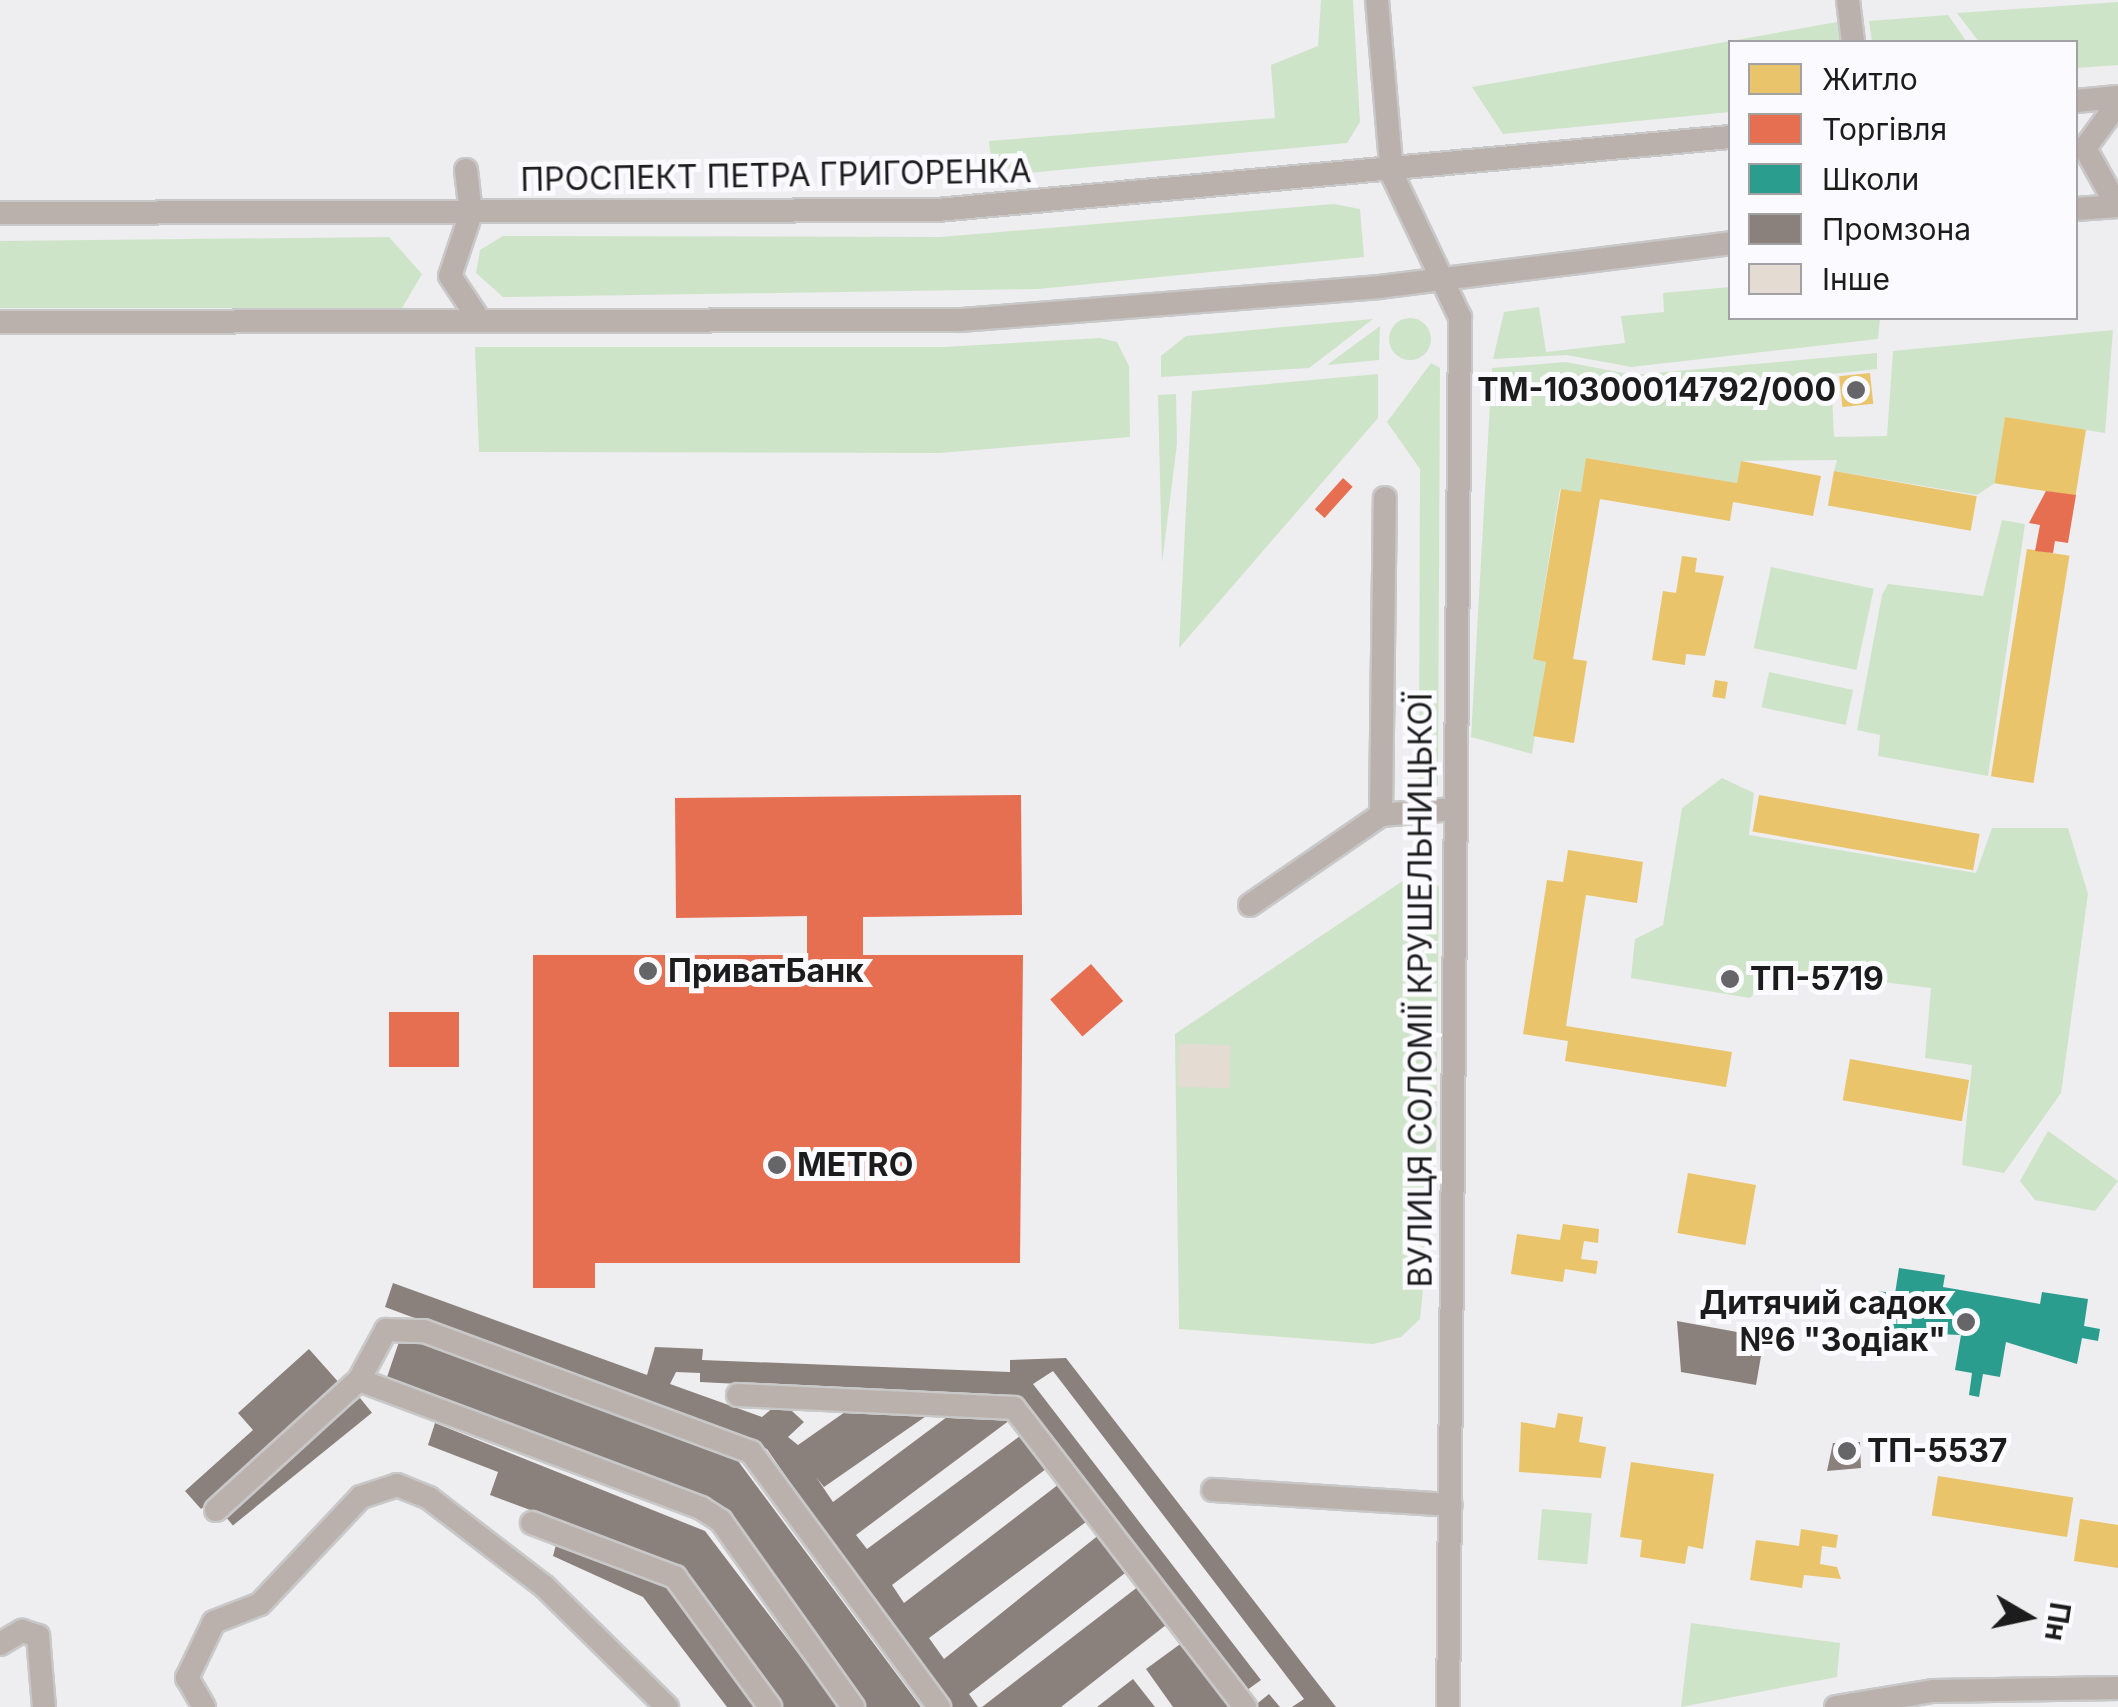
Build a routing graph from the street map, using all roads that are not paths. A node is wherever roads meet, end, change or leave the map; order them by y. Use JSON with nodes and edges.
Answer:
{"nodes":[{"id":1,"x":1378,"y":0,"type":"edge"},
{"id":2,"x":1848,"y":0,"type":"edge"},
{"id":3,"x":1854,"y":40,"type":"edge"},
{"id":4,"x":2118,"y":100,"type":"edge"},
{"id":5,"x":2078,"y":101,"type":"edge"},
{"id":6,"x":1728,"y":137,"type":"edge"},
{"id":7,"x":466,"y":170,"type":"dead end"},
{"id":8,"x":1392,"y":174,"type":"junction"},
{"id":9,"x":2118,"y":206,"type":"edge"},
{"id":10,"x":2078,"y":210,"type":"edge"},
{"id":11,"x":0,"y":213,"type":"edge"},
{"id":12,"x":471,"y":213,"type":"junction"},
{"id":13,"x":1728,"y":243,"type":"edge"},
{"id":14,"x":1441,"y":277,"type":"junction"},
{"id":15,"x":480,"y":321,"type":"junction"},
{"id":16,"x":0,"y":322,"type":"edge"},
{"id":17,"x":1385,"y":498,"type":"dead end"},
{"id":18,"x":1454,"y":809,"type":"junction"},
{"id":19,"x":1381,"y":815,"type":"junction"},
{"id":20,"x":1250,"y":905,"type":"dead end"},
{"id":21,"x":359,"y":1380,"type":"junction"},
{"id":22,"x":738,"y":1395,"type":"dead end"},
{"id":23,"x":1213,"y":1490,"type":"dead end"},
{"id":24,"x":1451,"y":1505,"type":"junction"},
{"id":25,"x":216,"y":1510,"type":"dead end"},
{"id":26,"x":532,"y":1522,"type":"dead end"},
{"id":27,"x":0,"y":1644,"type":"edge"},
{"id":28,"x":2118,"y":1688,"type":"edge"},
{"id":29,"x":2080,"y":1698,"type":"edge"},
{"id":30,"x":44,"y":1707,"type":"edge"},
{"id":31,"x":204,"y":1707,"type":"edge"},
{"id":32,"x":667,"y":1707,"type":"edge"},
{"id":33,"x":770,"y":1707,"type":"edge"},
{"id":34,"x":854,"y":1707,"type":"edge"},
{"id":35,"x":939,"y":1707,"type":"edge"},
{"id":36,"x":1246,"y":1707,"type":"edge"},
{"id":37,"x":1448,"y":1707,"type":"edge"},
{"id":38,"x":1836,"y":1707,"type":"edge"}],
"edges":[{"from":1,"to":8,"type":"street"},
{"from":2,"to":3,"type":"street"},
{"from":4,"to":5,"type":"street"},
{"from":4,"to":9,"type":"street"},
{"from":6,"to":8,"type":"street","name":"ПРОСПЕКТ ПЕТРА ГРИГОРЕНКА"},
{"from":7,"to":12,"type":"street"},
{"from":8,"to":12,"type":"street","name":"ПРОСПЕКТ ПЕТРА ГРИГОРЕНКА"},
{"from":8,"to":14,"type":"street","name":"ВУЛИЦЯ СОЛОМІЇ КРУШЕЛЬНИЦЬКОЇ"},
{"from":9,"to":10,"type":"street"},
{"from":11,"to":12,"type":"street","name":"ПРОСПЕКТ ПЕТРА ГРИГОРЕНКА"},
{"from":12,"to":15,"type":"street"},
{"from":13,"to":14,"type":"street"},
{"from":14,"to":15,"type":"street"},
{"from":14,"to":18,"type":"street","name":"ВУЛИЦЯ СОЛОМІЇ КРУШЕЛЬНИЦЬКОЇ"},
{"from":15,"to":16,"type":"street"},
{"from":17,"to":19,"type":"street"},
{"from":18,"to":19,"type":"street"},
{"from":18,"to":24,"type":"street","name":"ВУЛИЦЯ СОЛОМІЇ КРУШЕЛЬНИЦЬКОЇ"},
{"from":19,"to":20,"type":"street"},
{"from":21,"to":25,"type":"street"},
{"from":21,"to":34,"type":"street"},
{"from":21,"to":35,"type":"street"},
{"from":22,"to":36,"type":"street"},
{"from":23,"to":24,"type":"street"},
{"from":24,"to":37,"type":"street","name":"ВУЛИЦЯ СОЛОМІЇ КРУШЕЛЬНИЦЬКОЇ"},
{"from":26,"to":33,"type":"street"},
{"from":27,"to":30,"type":"street"},
{"from":28,"to":29,"type":"street"},
{"from":29,"to":38,"type":"street"},
{"from":31,"to":32,"type":"street"}]}
